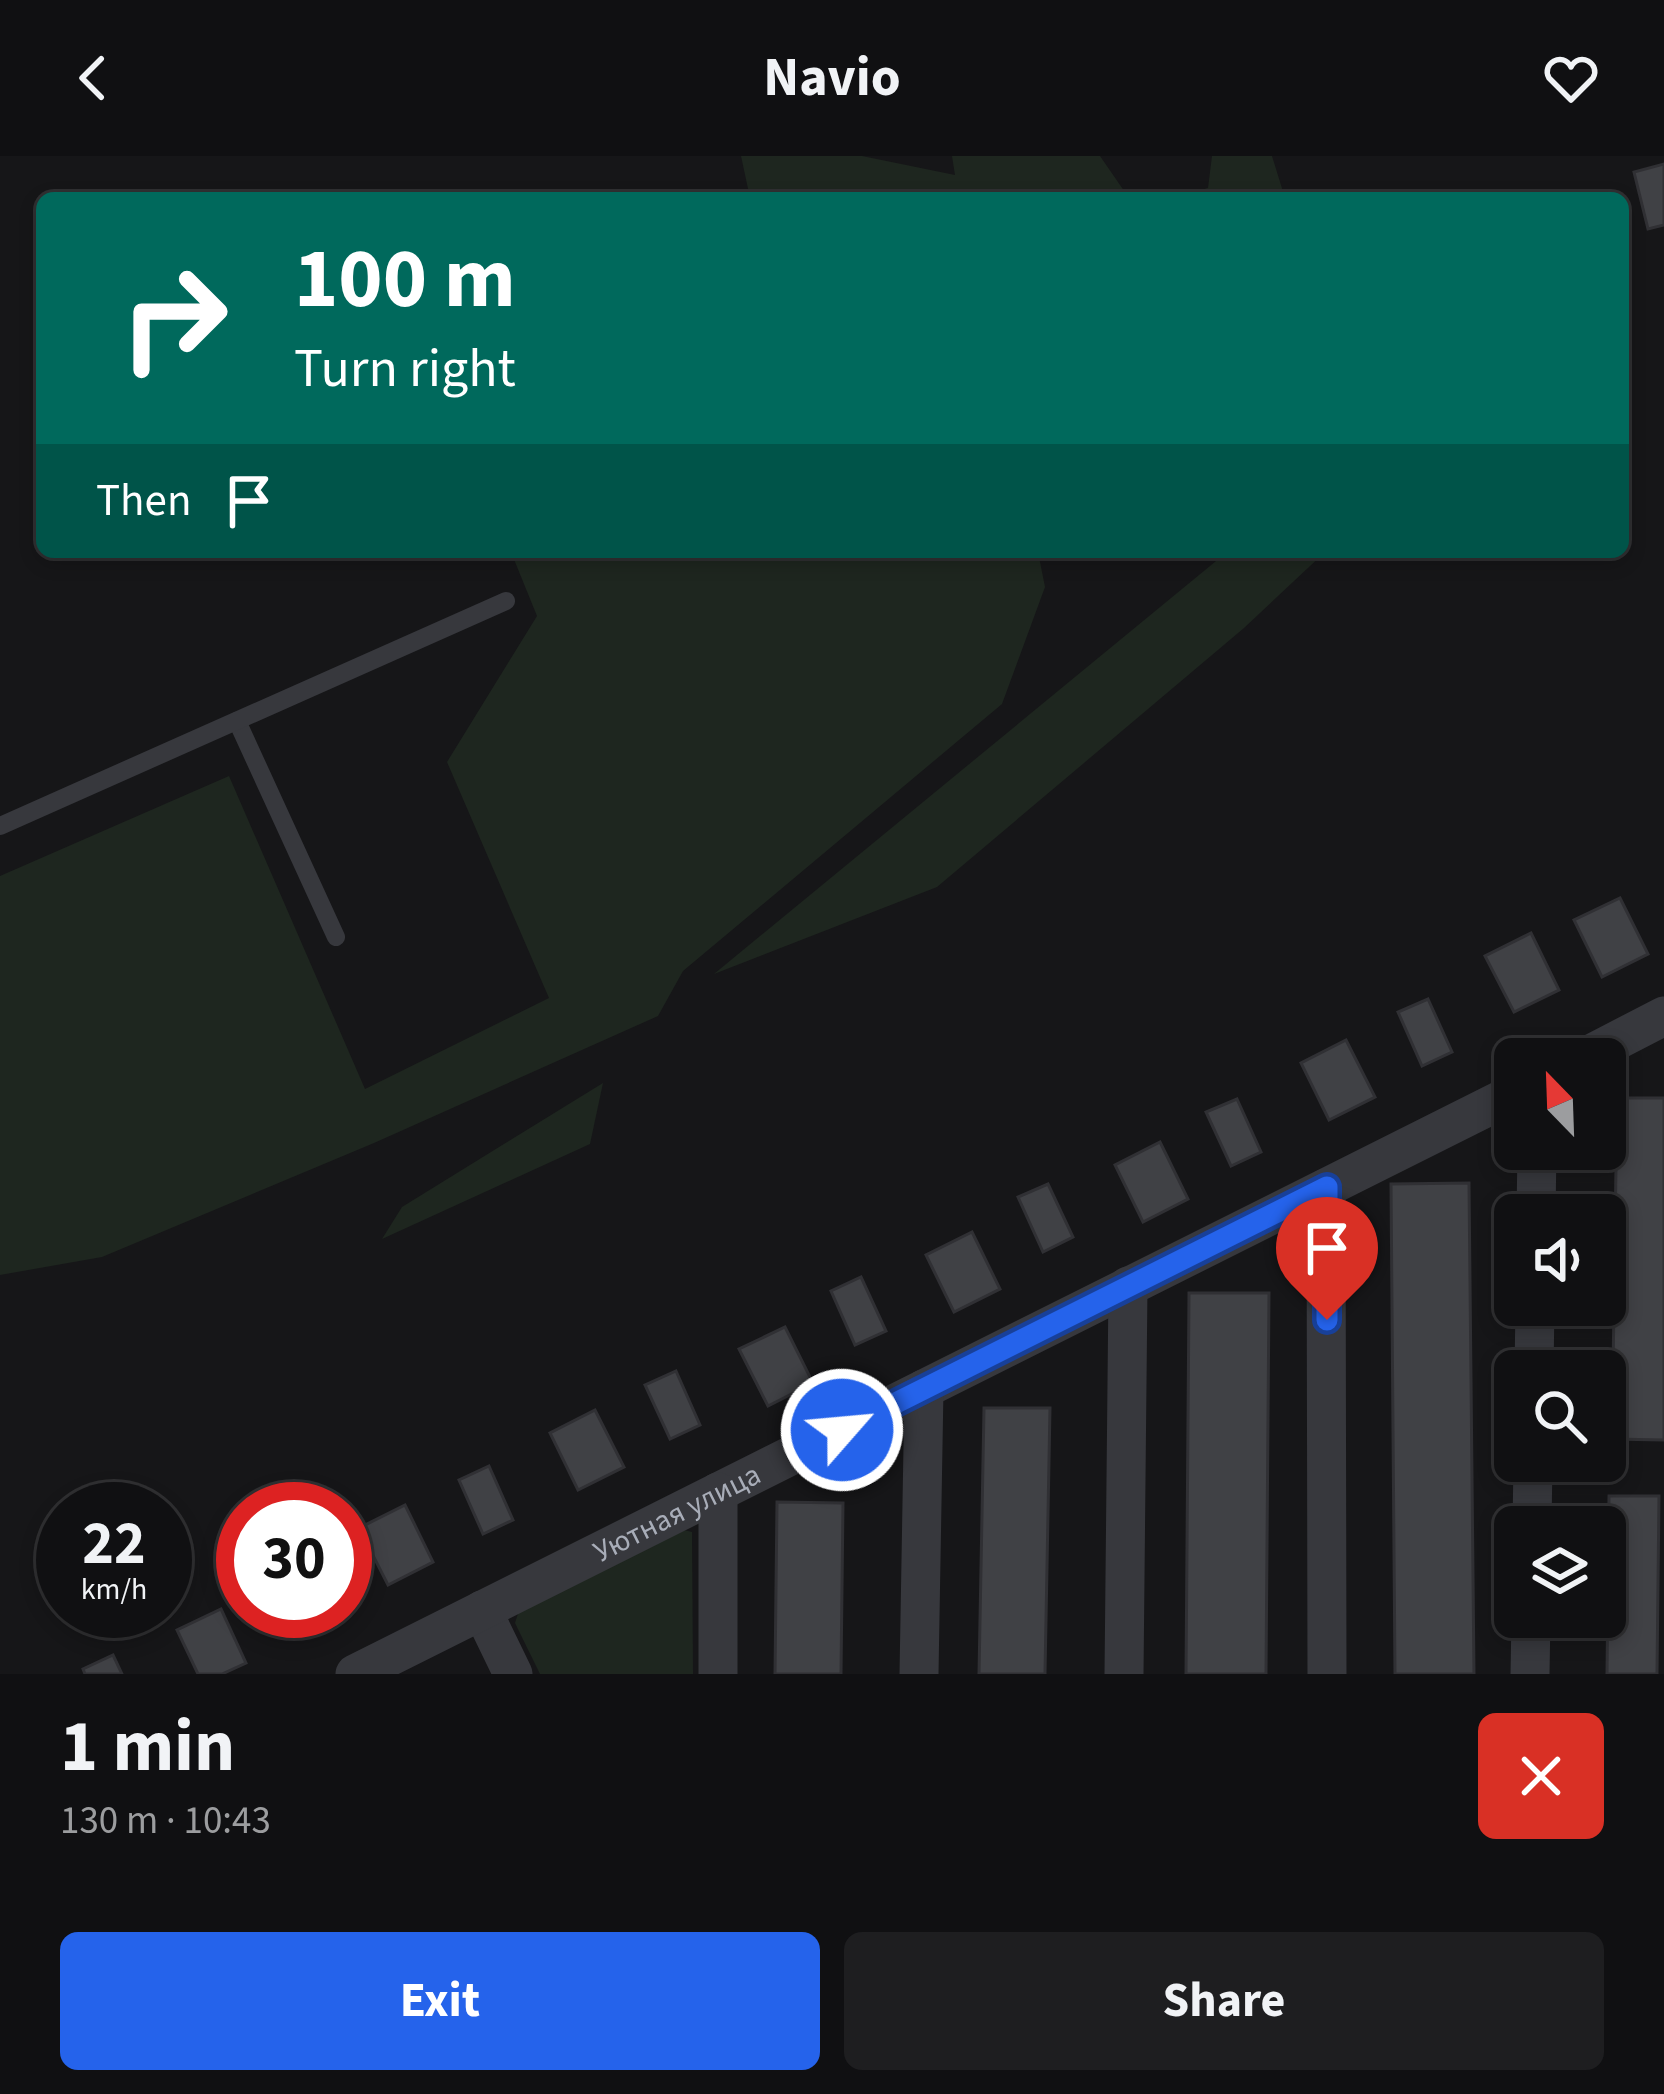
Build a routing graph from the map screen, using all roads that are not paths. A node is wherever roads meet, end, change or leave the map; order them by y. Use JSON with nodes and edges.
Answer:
{"nodes":[{"id":1,"x":506,"y":602,"type":"dead end"},
{"id":2,"x":237,"y":721,"type":"junction"},
{"id":3,"x":0,"y":826,"type":"edge"},
{"id":4,"x":336,"y":937,"type":"dead end"},
{"id":5,"x":1664,"y":1016,"type":"edge"},
{"id":6,"x":1622,"y":1038,"type":"edge"},
{"id":7,"x":1494,"y":1104,"type":"edge"},
{"id":8,"x":1327,"y":1187,"type":"junction"},
{"id":9,"x":1128,"y":1286,"type":"junction"},
{"id":10,"x":924,"y":1389,"type":"junction"},
{"id":11,"x":718,"y":1492,"type":"junction"},
{"id":12,"x":482,"y":1610,"type":"junction"},
{"id":13,"x":1531,"y":1638,"type":"edge"},
{"id":14,"x":355,"y":1674,"type":"edge"},
{"id":15,"x":513,"y":1674,"type":"edge"},
{"id":16,"x":718,"y":1674,"type":"edge"},
{"id":17,"x":919,"y":1674,"type":"edge"},
{"id":18,"x":1124,"y":1674,"type":"edge"},
{"id":19,"x":1327,"y":1674,"type":"edge"},
{"id":20,"x":1530,"y":1674,"type":"edge"}],
"edges":[{"from":1,"to":2,"type":"lane"},
{"from":2,"to":3,"type":"lane"},
{"from":2,"to":4,"type":"lane"},
{"from":5,"to":6,"type":"street"},
{"from":7,"to":8,"type":"street","name":"Уютная улица"},
{"from":8,"to":9,"type":"street","name":"Уютная улица"},
{"from":8,"to":19,"type":"street"},
{"from":9,"to":10,"type":"street","name":"Уютная улица"},
{"from":9,"to":18,"type":"street"},
{"from":10,"to":11,"type":"street","name":"Уютная улица"},
{"from":10,"to":17,"type":"street"},
{"from":11,"to":12,"type":"street","name":"Уютная улица"},
{"from":11,"to":16,"type":"street"},
{"from":12,"to":14,"type":"street","name":"Уютная улица"},
{"from":12,"to":15,"type":"street"},
{"from":13,"to":20,"type":"street"}]}
